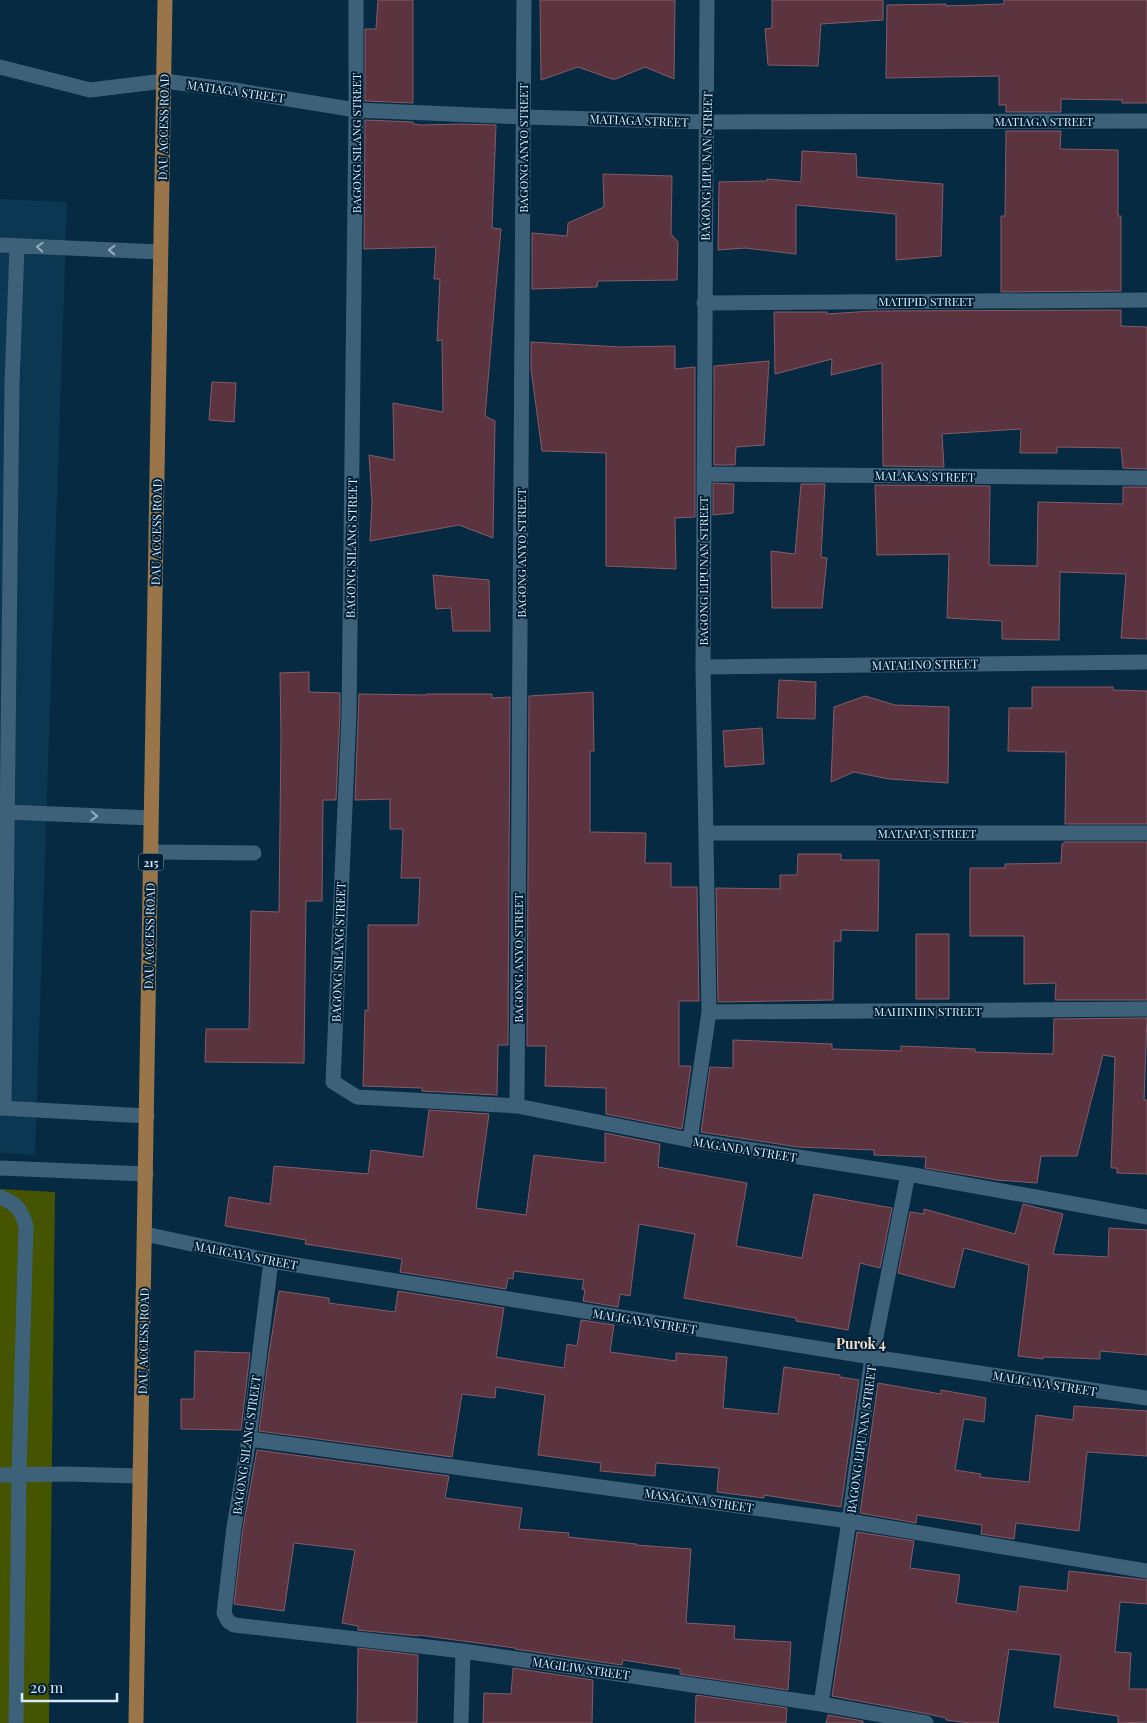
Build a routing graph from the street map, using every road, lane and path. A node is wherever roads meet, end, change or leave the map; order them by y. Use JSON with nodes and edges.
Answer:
{"nodes":[{"id":1,"x":165,"y":0,"type":"edge"},
{"id":2,"x":356,"y":0,"type":"edge"},
{"id":3,"x":524,"y":0,"type":"edge"},
{"id":4,"x":707,"y":0,"type":"edge"},
{"id":5,"x":0,"y":67,"type":"edge"},
{"id":6,"x":164,"y":81,"type":"junction"},
{"id":7,"x":356,"y":110,"type":"junction"},
{"id":8,"x":524,"y":117,"type":"junction"},
{"id":9,"x":1147,"y":121,"type":"edge"},
{"id":10,"x":707,"y":122,"type":"junction"},
{"id":11,"x":0,"y":245,"type":"edge"},
{"id":12,"x":17,"y":246,"type":"junction"},
{"id":13,"x":160,"y":252,"type":"junction"},
{"id":14,"x":1147,"y":300,"type":"edge"},
{"id":15,"x":704,"y":303,"type":"junction"},
{"id":16,"x":6,"y":384,"type":"edge"},
{"id":17,"x":704,"y":474,"type":"junction"},
{"id":18,"x":1147,"y":478,"type":"edge"},
{"id":19,"x":1147,"y":662,"type":"edge"},
{"id":20,"x":703,"y":667,"type":"junction"},
{"id":21,"x":7,"y":812,"type":"junction"},
{"id":22,"x":151,"y":818,"type":"junction"},
{"id":23,"x":706,"y":833,"type":"junction"},
{"id":24,"x":1147,"y":833,"type":"edge"},
{"id":25,"x":151,"y":852,"type":"junction"},
{"id":26,"x":254,"y":853,"type":"dead end"},
{"id":27,"x":1147,"y":1009,"type":"edge"},
{"id":28,"x":709,"y":1012,"type":"junction"},
{"id":29,"x":343,"y":1090,"type":"joint"},
{"id":30,"x":517,"y":1106,"type":"junction"},
{"id":31,"x":2,"y":1108,"type":"edge"},
{"id":32,"x":147,"y":1116,"type":"junction"},
{"id":33,"x":690,"y":1140,"type":"junction"},
{"id":34,"x":0,"y":1168,"type":"edge"},
{"id":35,"x":146,"y":1174,"type":"junction"},
{"id":36,"x":908,"y":1174,"type":"junction"},
{"id":37,"x":0,"y":1197,"type":"edge"},
{"id":38,"x":1147,"y":1217,"type":"edge"},
{"id":39,"x":145,"y":1234,"type":"junction"},
{"id":40,"x":271,"y":1261,"type":"junction"},
{"id":41,"x":872,"y":1357,"type":"junction"},
{"id":42,"x":1147,"y":1398,"type":"edge"},
{"id":43,"x":249,"y":1439,"type":"junction"},
{"id":44,"x":0,"y":1475,"type":"edge"},
{"id":45,"x":19,"y":1475,"type":"junction"},
{"id":46,"x":140,"y":1476,"type":"junction"},
{"id":47,"x":849,"y":1521,"type":"junction"},
{"id":48,"x":1147,"y":1572,"type":"edge"},
{"id":49,"x":234,"y":1624,"type":"joint"},
{"id":50,"x":463,"y":1651,"type":"junction"},
{"id":51,"x":822,"y":1704,"type":"junction"},
{"id":52,"x":16,"y":1723,"type":"edge"},
{"id":53,"x":136,"y":1723,"type":"edge"},
{"id":54,"x":461,"y":1723,"type":"edge"},
{"id":55,"x":926,"y":1723,"type":"edge"}],
"edges":[{"from":1,"to":6,"type":"main road","name":"DAU ACCESS ROAD","number":"215"},
{"from":2,"to":7,"type":"street","name":"BAGONG SILANG STREET"},
{"from":3,"to":8,"type":"street","name":"BAGONG ANYO STREET"},
{"from":4,"to":10,"type":"street","name":"BAGONG LIPUNAN STREET"},
{"from":5,"to":6,"type":"street","name":"MATIAGA STREET"},
{"from":6,"to":7,"type":"street","name":"MATIAGA STREET"},
{"from":6,"to":13,"type":"main road","name":"DAU ACCESS ROAD","number":"215"},
{"from":7,"to":8,"type":"street","name":"MATIAGA STREET"},
{"from":7,"to":29,"type":"street","name":"BAGONG SILANG STREET"},
{"from":8,"to":10,"type":"street","name":"MATIAGA STREET"},
{"from":8,"to":30,"type":"street","name":"BAGONG ANYO STREET"},
{"from":9,"to":10,"type":"street","name":"MATIAGA STREET"},
{"from":10,"to":15,"type":"street","name":"BAGONG LIPUNAN STREET"},
{"from":11,"to":12,"type":"street"},
{"from":13,"to":12,"type":"street","one_way":true},
{"from":12,"to":16,"type":"street"},
{"from":13,"to":22,"type":"main road","name":"DAU ACCESS ROAD","number":"215"},
{"from":14,"to":15,"type":"street","name":"MATIPID STREET"},
{"from":15,"to":17,"type":"street","name":"BAGONG LIPUNAN STREET"},
{"from":16,"to":21,"type":"street"},
{"from":17,"to":18,"type":"street","name":"MALAKAS STREET"},
{"from":17,"to":20,"type":"street","name":"BAGONG LIPUNAN STREET"},
{"from":19,"to":20,"type":"street","name":"MATALINO STREET"},
{"from":20,"to":23,"type":"street","name":"BAGONG LIPUNAN STREET"},
{"from":21,"to":22,"type":"street","one_way":true},
{"from":21,"to":31,"type":"street"},
{"from":22,"to":25,"type":"main road","name":"DAU ACCESS ROAD","number":"215"},
{"from":23,"to":24,"type":"street","name":"MATAPAT STREET"},
{"from":23,"to":28,"type":"street","name":"BAGONG LIPUNAN STREET"},
{"from":25,"to":26,"type":"street"},
{"from":25,"to":32,"type":"main road","name":"DAU ACCESS ROAD","number":"215"},
{"from":27,"to":28,"type":"street","name":"MAHINHIN STREET"},
{"from":28,"to":33,"type":"street","name":"BAGONG LIPUNAN STREET"},
{"from":29,"to":30,"type":"street","name":"MAGANDA STREET"},
{"from":30,"to":33,"type":"street","name":"MAGANDA STREET"},
{"from":31,"to":32,"type":"street"},
{"from":32,"to":35,"type":"main road","name":"DAU ACCESS ROAD","number":"215"},
{"from":33,"to":36,"type":"street","name":"MAGANDA STREET"},
{"from":34,"to":35,"type":"street"},
{"from":35,"to":39,"type":"main road","name":"DAU ACCESS ROAD","number":"215"},
{"from":36,"to":38,"type":"street","name":"MAGANDA STREET"},
{"from":36,"to":41,"type":"street","name":"BAGONG LIPUNAN STREET"},
{"from":37,"to":45,"type":"street"},
{"from":39,"to":40,"type":"street","name":"MALIGAYA STREET"},
{"from":39,"to":46,"type":"main road","name":"DAU ACCESS ROAD","number":"215"},
{"from":40,"to":41,"type":"street","name":"MALIGAYA STREET"},
{"from":40,"to":43,"type":"street","name":"BAGONG SILANG STREET"},
{"from":41,"to":42,"type":"street","name":"MALIGAYA STREET"},
{"from":41,"to":47,"type":"street","name":"BAGONG LIPUNAN STREET"},
{"from":43,"to":47,"type":"street","name":"MASAGANA STREET"},
{"from":43,"to":49,"type":"street","name":"BAGONG SILANG STREET"},
{"from":44,"to":45,"type":"street"},
{"from":45,"to":46,"type":"street"},
{"from":45,"to":52,"type":"street"},
{"from":46,"to":53,"type":"main road","name":"DAU ACCESS ROAD","number":"215"},
{"from":47,"to":48,"type":"street","name":"MASAGANA STREET"},
{"from":47,"to":51,"type":"street","name":"BAGONG LIPUNAN STREET"},
{"from":49,"to":50,"type":"street","name":"MAGILIW STREET"},
{"from":50,"to":51,"type":"street","name":"MAGILIW STREET"},
{"from":50,"to":54,"type":"street"},
{"from":51,"to":55,"type":"street","name":"MAGILIW STREET"}]}
